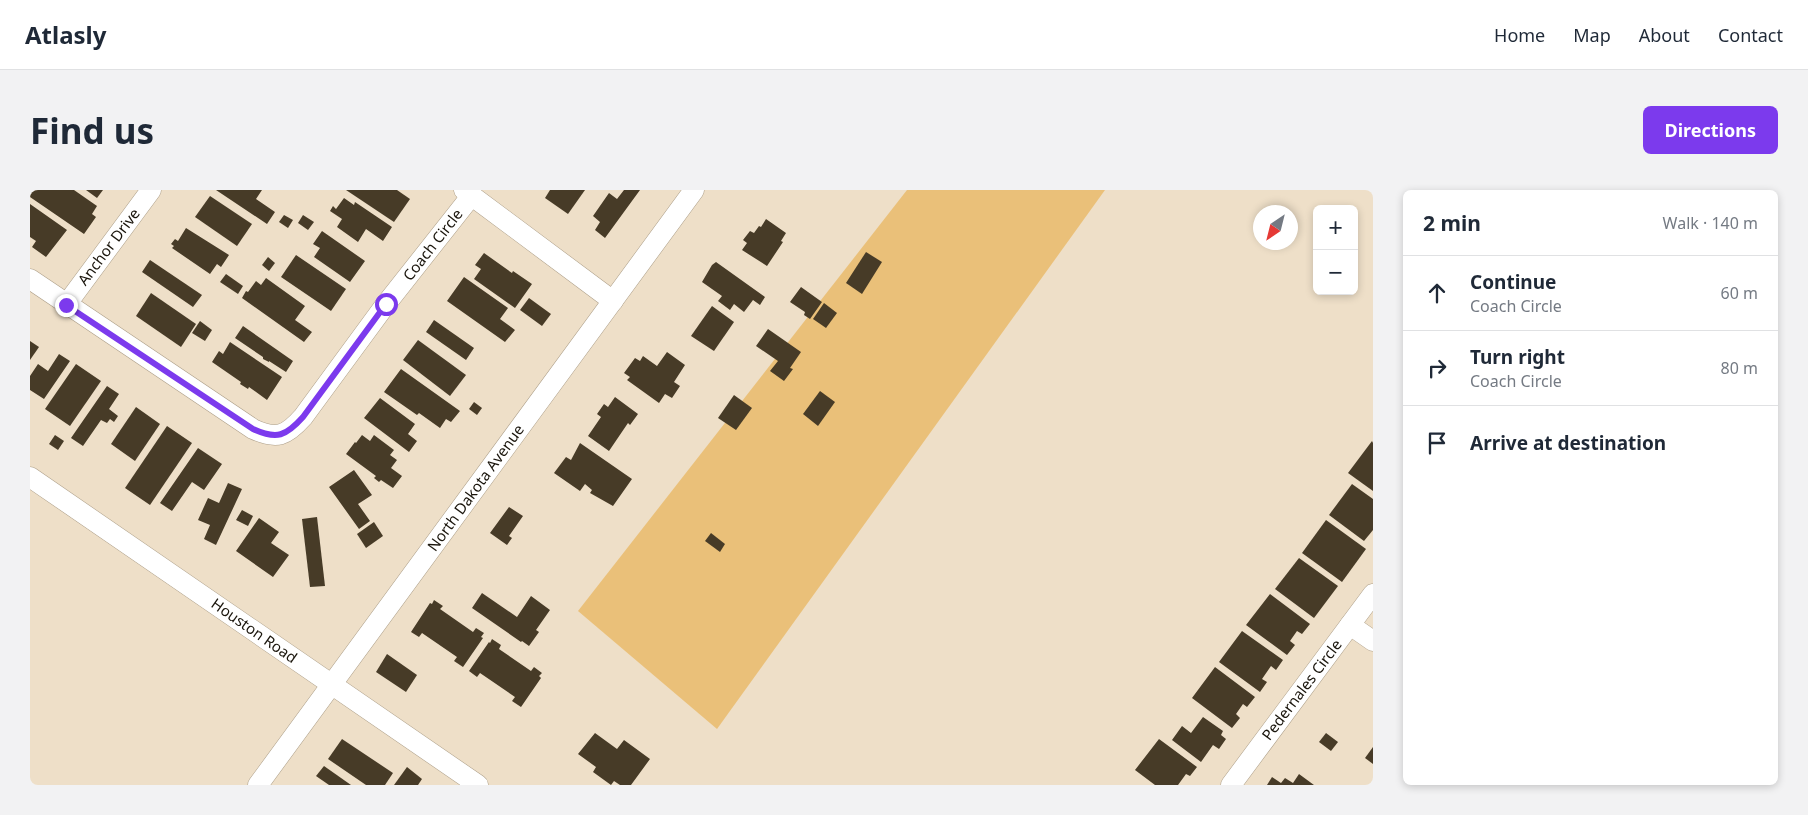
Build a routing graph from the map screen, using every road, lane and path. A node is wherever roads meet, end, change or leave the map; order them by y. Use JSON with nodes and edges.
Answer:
{"nodes":[{"id":1,"x":152,"y":190,"type":"edge"},
{"id":2,"x":694,"y":190,"type":"edge"},
{"id":3,"x":468,"y":193,"type":"edge"},
{"id":4,"x":30,"y":279,"type":"edge"},
{"id":5,"x":613,"y":301,"type":"junction"},
{"id":6,"x":66,"y":305,"type":"junction"},
{"id":7,"x":30,"y":477,"type":"edge"},
{"id":8,"x":1373,"y":594,"type":"edge"},
{"id":9,"x":1350,"y":625,"type":"junction"},
{"id":10,"x":1373,"y":641,"type":"edge"},
{"id":11,"x":332,"y":684,"type":"junction"},
{"id":12,"x":258,"y":785,"type":"edge"},
{"id":13,"x":478,"y":785,"type":"edge"},
{"id":14,"x":1231,"y":785,"type":"edge"}],
"edges":[{"from":1,"to":6,"type":"street","name":"Anchor Drive"},
{"from":2,"to":5,"type":"street","name":"North Dakota Avenue"},
{"from":3,"to":5,"type":"street"},
{"from":3,"to":6,"type":"street","name":"Coach Circle"},
{"from":4,"to":6,"type":"street","name":"Coach Circle"},
{"from":5,"to":11,"type":"street","name":"North Dakota Avenue"},
{"from":7,"to":11,"type":"street","name":"Houston Road"},
{"from":8,"to":9,"type":"street","name":"Pedernales Circle"},
{"from":9,"to":10,"type":"street"},
{"from":9,"to":14,"type":"street","name":"Pedernales Circle"},
{"from":11,"to":12,"type":"street","name":"North Dakota Avenue"},
{"from":11,"to":13,"type":"street","name":"Houston Road"}]}
